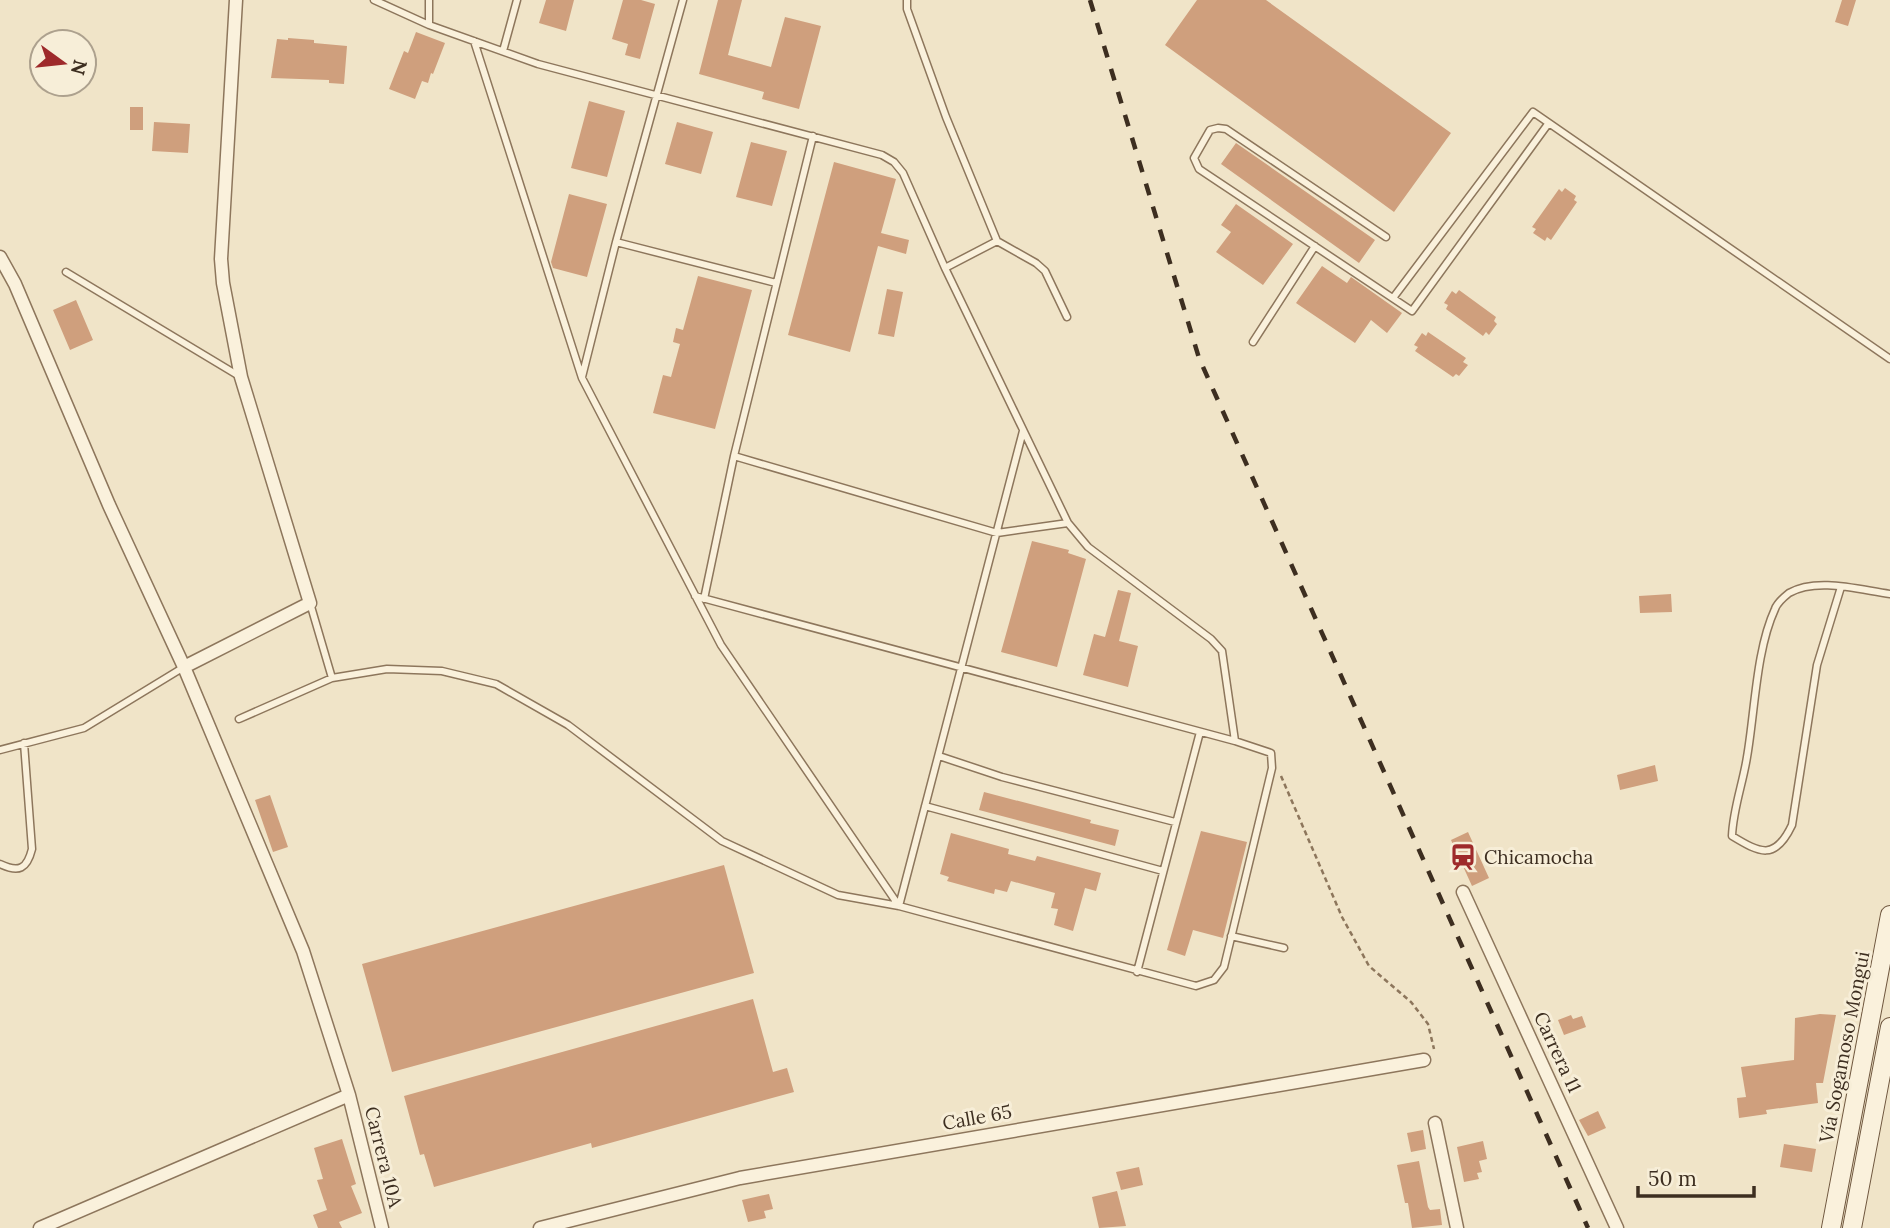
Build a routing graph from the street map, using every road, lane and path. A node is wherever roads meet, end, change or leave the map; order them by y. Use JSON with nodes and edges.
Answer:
{"nodes":[{"id":1,"x":236,"y":0,"type":"edge"},
{"id":2,"x":374,"y":0,"type":"edge"},
{"id":3,"x":429,"y":0,"type":"edge"},
{"id":4,"x":517,"y":0,"type":"edge"},
{"id":5,"x":683,"y":0,"type":"edge"},
{"id":6,"x":906,"y":0,"type":"edge"},
{"id":7,"x":429,"y":25,"type":"junction"},
{"id":8,"x":474,"y":41,"type":"junction"},
{"id":9,"x":503,"y":51,"type":"junction"},
{"id":10,"x":658,"y":95,"type":"junction"},
{"id":11,"x":1548,"y":124,"type":"junction"},
{"id":12,"x":813,"y":136,"type":"junction"},
{"id":13,"x":1386,"y":237,"type":"dead end"},
{"id":14,"x":996,"y":241,"type":"junction"},
{"id":15,"x":616,"y":242,"type":"junction"},
{"id":16,"x":1315,"y":246,"type":"junction"},
{"id":17,"x":0,"y":257,"type":"edge"},
{"id":18,"x":945,"y":268,"type":"junction"},
{"id":19,"x":66,"y":272,"type":"dead end"},
{"id":20,"x":776,"y":283,"type":"junction"},
{"id":21,"x":1393,"y":298,"type":"junction"},
{"id":22,"x":1067,"y":317,"type":"dead end"},
{"id":23,"x":1253,"y":342,"type":"dead end"},
{"id":24,"x":1890,"y":359,"type":"edge"},
{"id":25,"x":241,"y":377,"type":"junction"},
{"id":26,"x":582,"y":378,"type":"junction"},
{"id":27,"x":1023,"y":431,"type":"junction"},
{"id":28,"x":734,"y":456,"type":"junction"},
{"id":29,"x":1068,"y":523,"type":"junction"},
{"id":30,"x":996,"y":533,"type":"junction"},
{"id":31,"x":1841,"y":587,"type":"junction"},
{"id":32,"x":1890,"y":594,"type":"edge"},
{"id":33,"x":695,"y":596,"type":"junction"},
{"id":34,"x":704,"y":599,"type":"junction"},
{"id":35,"x":310,"y":603,"type":"junction"},
{"id":36,"x":184,"y":667,"type":"junction"},
{"id":37,"x":961,"y":668,"type":"junction"},
{"id":38,"x":332,"y":678,"type":"junction"},
{"id":39,"x":239,"y":719,"type":"dead end"},
{"id":40,"x":1200,"y":732,"type":"junction"},
{"id":41,"x":1235,"y":741,"type":"junction"},
{"id":42,"x":23,"y":743,"type":"junction"},
{"id":43,"x":0,"y":750,"type":"edge"},
{"id":44,"x":1271,"y":753,"type":"junction"},
{"id":45,"x":939,"y":756,"type":"junction"},
{"id":46,"x":925,"y":806,"type":"junction"},
{"id":47,"x":1175,"y":822,"type":"junction"},
{"id":48,"x":0,"y":864,"type":"edge"},
{"id":49,"x":1163,"y":871,"type":"junction"},
{"id":50,"x":1463,"y":892,"type":"dead end"},
{"id":51,"x":899,"y":906,"type":"junction"},
{"id":52,"x":1890,"y":915,"type":"edge"},
{"id":53,"x":1231,"y":936,"type":"junction"},
{"id":54,"x":1284,"y":948,"type":"dead end"},
{"id":55,"x":1137,"y":971,"type":"junction"},
{"id":56,"x":1890,"y":1027,"type":"edge"},
{"id":57,"x":1424,"y":1060,"type":"joint"},
{"id":58,"x":349,"y":1095,"type":"junction"},
{"id":59,"x":1435,"y":1123,"type":"dead end"},
{"id":60,"x":40,"y":1228,"type":"edge"},
{"id":61,"x":382,"y":1228,"type":"edge"},
{"id":62,"x":540,"y":1228,"type":"edge"},
{"id":63,"x":1457,"y":1228,"type":"edge"},
{"id":64,"x":1618,"y":1228,"type":"edge"},
{"id":65,"x":1831,"y":1228,"type":"edge"},
{"id":66,"x":1852,"y":1228,"type":"edge"}],
"edges":[{"from":1,"to":25,"type":"street"},
{"from":2,"to":7,"type":"lane"},
{"from":3,"to":7,"type":"lane"},
{"from":4,"to":9,"type":"lane"},
{"from":5,"to":10,"type":"lane"},
{"from":6,"to":14,"type":"lane"},
{"from":7,"to":8,"type":"lane"},
{"from":8,"to":9,"type":"lane"},
{"from":8,"to":26,"type":"lane"},
{"from":9,"to":10,"type":"lane"},
{"from":10,"to":12,"type":"lane"},
{"from":10,"to":15,"type":"lane"},
{"from":11,"to":21,"type":"lane"},
{"from":11,"to":21,"type":"lane"},
{"from":11,"to":24,"type":"lane"},
{"from":12,"to":18,"type":"lane"},
{"from":12,"to":20,"type":"lane"},
{"from":13,"to":16,"type":"lane"},
{"from":14,"to":18,"type":"lane"},
{"from":14,"to":22,"type":"lane"},
{"from":15,"to":20,"type":"lane"},
{"from":15,"to":26,"type":"lane"},
{"from":16,"to":21,"type":"lane"},
{"from":16,"to":23,"type":"lane"},
{"from":17,"to":36,"type":"street","name":"Carrera 10A"},
{"from":18,"to":27,"type":"lane"},
{"from":19,"to":25,"type":"lane"},
{"from":20,"to":28,"type":"lane"},
{"from":25,"to":35,"type":"street"},
{"from":26,"to":33,"type":"lane"},
{"from":27,"to":29,"type":"lane"},
{"from":27,"to":30,"type":"lane"},
{"from":28,"to":30,"type":"lane"},
{"from":28,"to":34,"type":"lane"},
{"from":29,"to":30,"type":"lane"},
{"from":29,"to":41,"type":"lane"},
{"from":30,"to":37,"type":"lane"},
{"from":31,"to":31,"type":"lane"},
{"from":31,"to":32,"type":"lane"},
{"from":33,"to":34,"type":"lane"},
{"from":33,"to":51,"type":"lane"},
{"from":34,"to":37,"type":"lane"},
{"from":35,"to":36,"type":"street"},
{"from":35,"to":38,"type":"lane"},
{"from":36,"to":42,"type":"lane"},
{"from":36,"to":58,"type":"street","name":"Carrera 10A"},
{"from":37,"to":40,"type":"lane"},
{"from":37,"to":45,"type":"lane"},
{"from":38,"to":39,"type":"lane"},
{"from":38,"to":51,"type":"lane"},
{"from":40,"to":41,"type":"lane"},
{"from":40,"to":47,"type":"lane"},
{"from":41,"to":44,"type":"lane"},
{"from":42,"to":43,"type":"lane"},
{"from":42,"to":48,"type":"lane"},
{"from":44,"to":53,"type":"lane"},
{"from":44,"to":57,"type":"path"},
{"from":45,"to":46,"type":"lane"},
{"from":45,"to":47,"type":"lane"},
{"from":46,"to":49,"type":"lane"},
{"from":46,"to":51,"type":"lane"},
{"from":47,"to":49,"type":"lane"},
{"from":49,"to":55,"type":"lane"},
{"from":50,"to":64,"type":"street","name":"Carrera 11"},
{"from":51,"to":55,"type":"lane"},
{"from":52,"to":65,"type":"main road","name":"Vía Sogamoso Mongui"},
{"from":53,"to":54,"type":"lane"},
{"from":53,"to":55,"type":"lane"},
{"from":56,"to":66,"type":"main road"},
{"from":57,"to":62,"type":"street","name":"Calle 65"},
{"from":58,"to":60,"type":"street"},
{"from":58,"to":61,"type":"street","name":"Carrera 10A"},
{"from":59,"to":63,"type":"street"}]}
